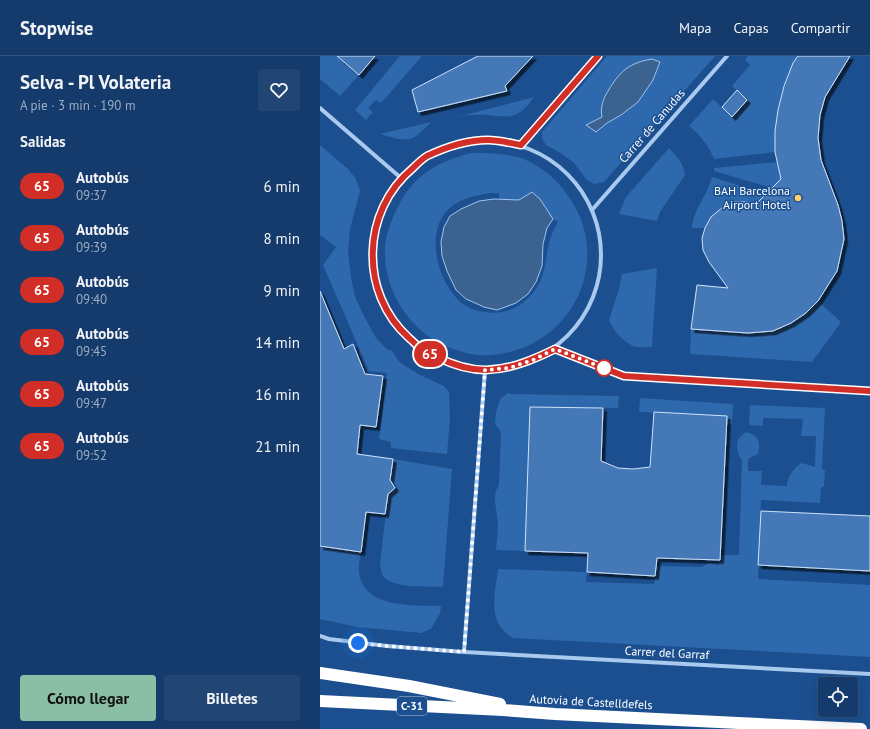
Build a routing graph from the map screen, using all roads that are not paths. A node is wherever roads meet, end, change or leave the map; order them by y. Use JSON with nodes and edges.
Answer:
{"nodes":[{"id":1,"x":598,"y":56,"type":"edge"},
{"id":2,"x":727,"y":56,"type":"edge"},
{"id":3,"x":320,"y":108,"type":"edge"},
{"id":4,"x":521,"y":145,"type":"junction"},
{"id":5,"x":401,"y":178,"type":"junction"},
{"id":6,"x":592,"y":210,"type":"junction"},
{"id":7,"x":555,"y":349,"type":"junction"},
{"id":8,"x":485,"y":370,"type":"junction"},
{"id":9,"x":870,"y":391,"type":"edge"},
{"id":10,"x":320,"y":636,"type":"edge"},
{"id":11,"x":464,"y":652,"type":"junction"},
{"id":12,"x":320,"y":673,"type":"edge"},
{"id":13,"x":870,"y":674,"type":"edge"},
{"id":14,"x":320,"y":701,"type":"edge"},
{"id":15,"x":554,"y":714,"type":"junction"},
{"id":16,"x":862,"y":729,"type":"edge"}],
"edges":[{"from":1,"to":4,"type":"street"},
{"from":2,"to":6,"type":"street","name":"Carrer de Canudas"},
{"from":3,"to":5,"type":"street"},
{"from":4,"to":5,"type":"street"},
{"from":4,"to":6,"type":"street"},
{"from":5,"to":8,"type":"street"},
{"from":6,"to":7,"type":"street"},
{"from":7,"to":8,"type":"street"},
{"from":7,"to":9,"type":"street"},
{"from":8,"to":11,"type":"street"},
{"from":10,"to":11,"type":"street","name":"Carrer del Garraf"},
{"from":11,"to":13,"type":"street","name":"Carrer del Garraf"},
{"from":12,"to":15,"type":"highway"},
{"from":14,"to":15,"type":"highway","name":"Autovia de Castelldefels","number":"C-31"},
{"from":15,"to":16,"type":"highway","name":"Autovia de Castelldefels","number":"C-31"}]}
